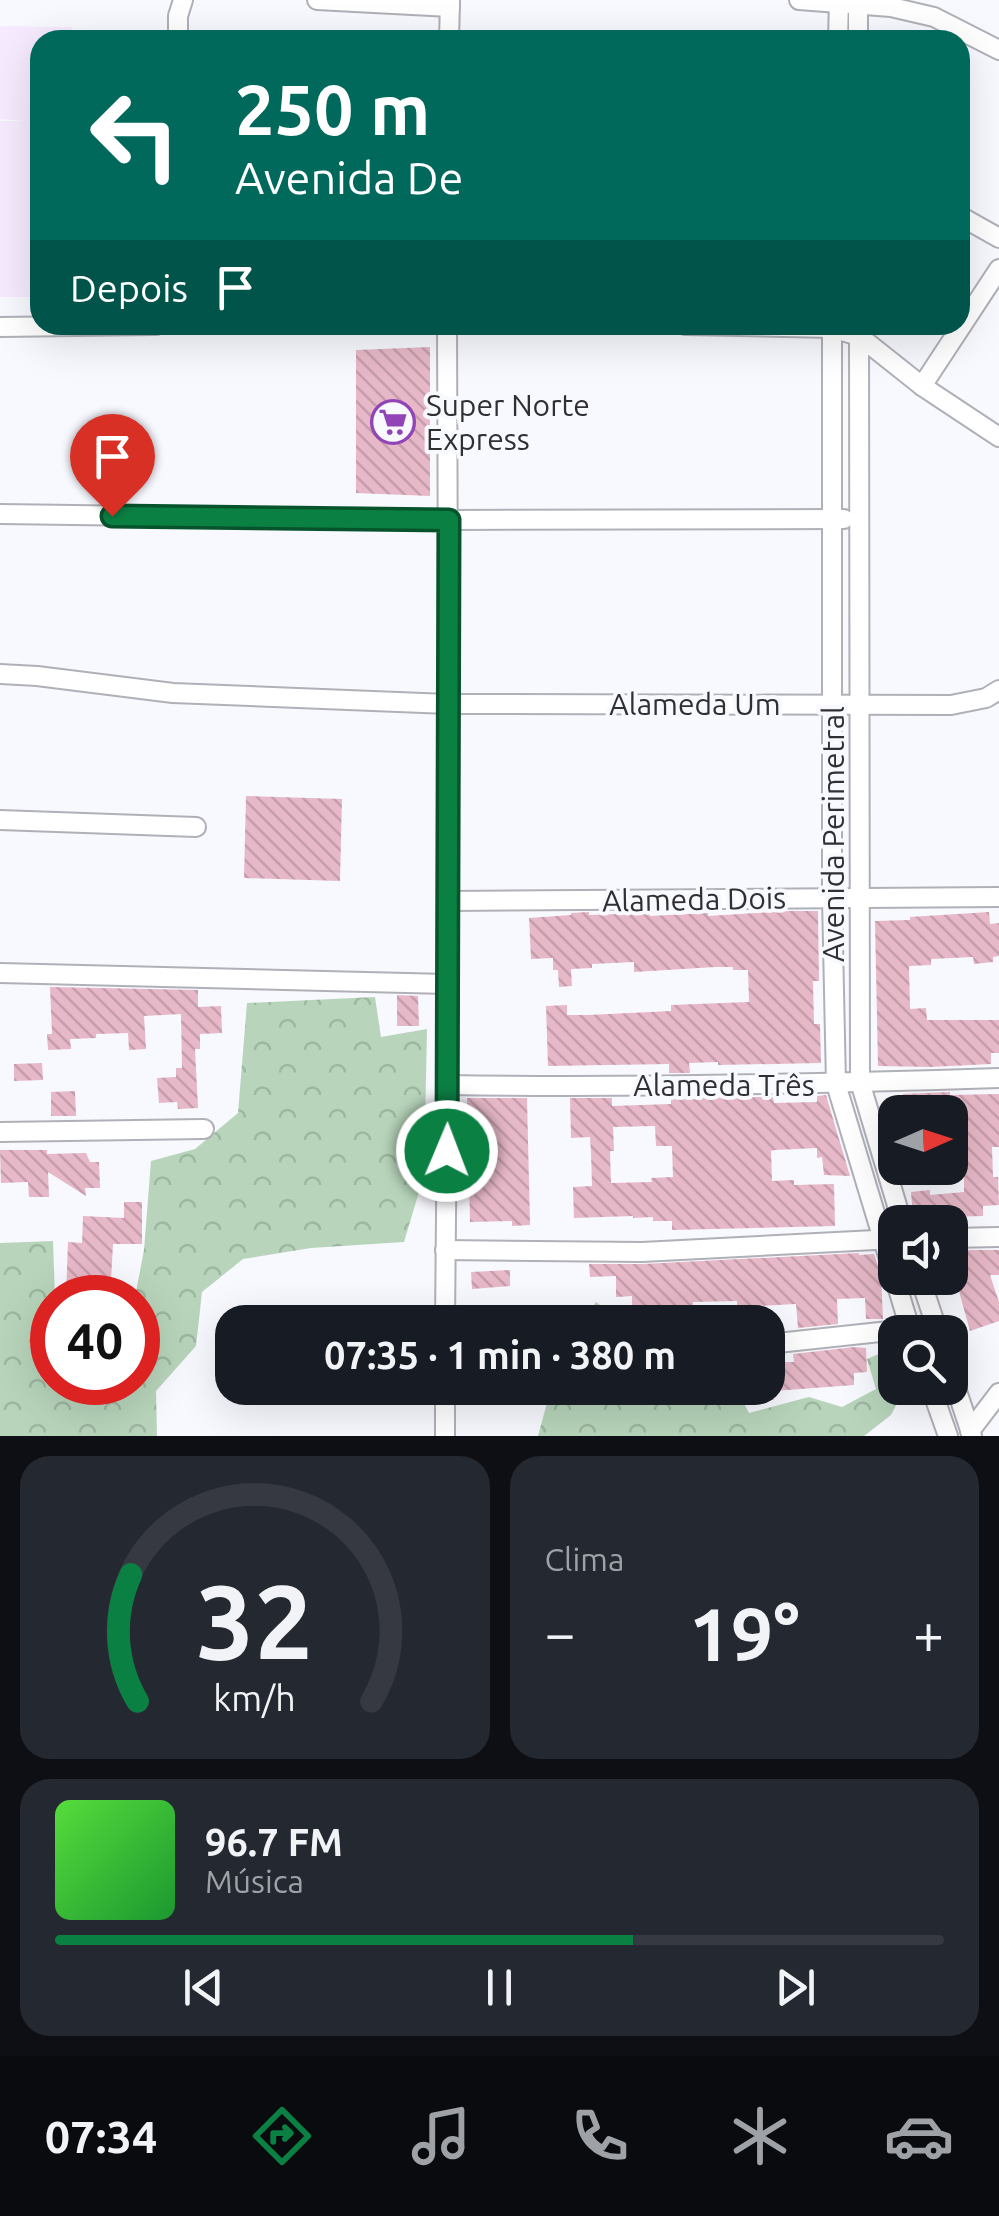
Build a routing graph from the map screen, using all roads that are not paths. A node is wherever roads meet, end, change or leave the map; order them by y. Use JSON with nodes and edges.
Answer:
{"nodes":[{"id":1,"x":183,"y":0,"type":"edge"},
{"id":2,"x":317,"y":0,"type":"edge"},
{"id":3,"x":798,"y":0,"type":"edge"},
{"id":4,"x":849,"y":2,"type":"edge"},
{"id":5,"x":450,"y":3,"type":"edge"},
{"id":6,"x":178,"y":30,"type":"edge"},
{"id":7,"x":449,"y":30,"type":"edge"},
{"id":8,"x":841,"y":30,"type":"edge"},
{"id":9,"x":856,"y":30,"type":"edge"},
{"id":10,"x":960,"y":30,"type":"edge"},
{"id":11,"x":970,"y":35,"type":"edge"},
{"id":12,"x":999,"y":50,"type":"edge"},
{"id":13,"x":970,"y":222,"type":"edge"},
{"id":14,"x":999,"y":238,"type":"edge"},
{"id":15,"x":999,"y":269,"type":"edge"},
{"id":16,"x":970,"y":313,"type":"edge"},
{"id":17,"x":30,"y":327,"type":"edge"},
{"id":18,"x":0,"y":328,"type":"edge"},
{"id":19,"x":447,"y":335,"type":"edge"},
{"id":20,"x":832,"y":335,"type":"edge"},
{"id":21,"x":859,"y":335,"type":"edge"},
{"id":22,"x":865,"y":335,"type":"edge"},
{"id":23,"x":956,"y":335,"type":"edge"},
{"id":24,"x":922,"y":386,"type":"junction"},
{"id":25,"x":999,"y":438,"type":"edge"},
{"id":26,"x":0,"y":514,"type":"edge"},
{"id":27,"x":834,"y":519,"type":"junction"},
{"id":28,"x":449,"y":520,"type":"junction"},
{"id":29,"x":859,"y":520,"type":"junction"},
{"id":30,"x":0,"y":674,"type":"edge"},
{"id":31,"x":999,"y":690,"type":"edge"},
{"id":32,"x":448,"y":704,"type":"junction"},
{"id":33,"x":833,"y":704,"type":"junction"},
{"id":34,"x":859,"y":704,"type":"junction"},
{"id":35,"x":0,"y":820,"type":"edge"},
{"id":36,"x":196,"y":826,"type":"dead end"},
{"id":37,"x":832,"y":897,"type":"junction"},
{"id":38,"x":860,"y":897,"type":"junction"},
{"id":39,"x":999,"y":898,"type":"edge"},
{"id":40,"x":448,"y":901,"type":"junction"},
{"id":41,"x":0,"y":973,"type":"edge"},
{"id":42,"x":446,"y":984,"type":"junction"},
{"id":43,"x":999,"y":1078,"type":"edge"},
{"id":44,"x":860,"y":1082,"type":"junction"},
{"id":45,"x":836,"y":1084,"type":"junction"},
{"id":46,"x":448,"y":1085,"type":"junction"},
{"id":47,"x":204,"y":1129,"type":"dead end"},
{"id":48,"x":0,"y":1132,"type":"edge"},
{"id":49,"x":897,"y":1205,"type":"edge"},
{"id":50,"x":878,"y":1209,"type":"edge"},
{"id":51,"x":999,"y":1237,"type":"edge"},
{"id":52,"x":968,"y":1238,"type":"edge"},
{"id":53,"x":878,"y":1240,"type":"edge"},
{"id":54,"x":445,"y":1250,"type":"junction"},
{"id":55,"x":445,"y":1305,"type":"edge"},
{"id":56,"x":878,"y":1334,"type":"edge"},
{"id":57,"x":785,"y":1342,"type":"edge"},
{"id":58,"x":999,"y":1393,"type":"edge"},
{"id":59,"x":445,"y":1405,"type":"edge"},
{"id":60,"x":938,"y":1405,"type":"edge"},
{"id":61,"x":961,"y":1405,"type":"edge"},
{"id":62,"x":971,"y":1433,"type":"edge"},
{"id":63,"x":445,"y":1436,"type":"edge"},
{"id":64,"x":948,"y":1436,"type":"edge"}],
"edges":[{"from":1,"to":6,"type":"street"},
{"from":2,"to":5,"type":"street"},
{"from":3,"to":4,"type":"street"},
{"from":4,"to":8,"type":"street"},
{"from":4,"to":9,"type":"street"},
{"from":4,"to":10,"type":"street"},
{"from":5,"to":7,"type":"street"},
{"from":11,"to":12,"type":"street"},
{"from":13,"to":14,"type":"street"},
{"from":15,"to":16,"type":"street"},
{"from":17,"to":18,"type":"street"},
{"from":19,"to":28,"type":"street"},
{"from":20,"to":27,"type":"street","name":"Avenida Perimetral"},
{"from":21,"to":29,"type":"street","name":"Avenida Perimetral"},
{"from":22,"to":24,"type":"street"},
{"from":23,"to":24,"type":"street"},
{"from":24,"to":25,"type":"street"},
{"from":26,"to":28,"type":"street"},
{"from":27,"to":28,"type":"street"},
{"from":27,"to":29,"type":"street"},
{"from":27,"to":33,"type":"street","name":"Avenida Perimetral"},
{"from":28,"to":32,"type":"street"},
{"from":29,"to":34,"type":"street","name":"Avenida Perimetral"},
{"from":30,"to":32,"type":"street","name":"Alameda Um"},
{"from":31,"to":34,"type":"street","name":"Alameda Um"},
{"from":32,"to":33,"type":"street","name":"Alameda Um"},
{"from":32,"to":40,"type":"street"},
{"from":33,"to":34,"type":"street","name":"Alameda Um"},
{"from":33,"to":37,"type":"street","name":"Avenida Perimetral"},
{"from":34,"to":38,"type":"street","name":"Avenida Perimetral"},
{"from":35,"to":36,"type":"street"},
{"from":37,"to":38,"type":"street","name":"Alameda Dois"},
{"from":37,"to":40,"type":"street","name":"Alameda Dois"},
{"from":37,"to":45,"type":"street","name":"Avenida Perimetral"},
{"from":38,"to":39,"type":"street","name":"Alameda Dois"},
{"from":38,"to":44,"type":"street","name":"Avenida Perimetral"},
{"from":40,"to":42,"type":"street"},
{"from":41,"to":42,"type":"street"},
{"from":42,"to":46,"type":"street"},
{"from":43,"to":44,"type":"street","name":"Alameda Três"},
{"from":44,"to":45,"type":"street","name":"Alameda Três"},
{"from":44,"to":49,"type":"street","name":"Avenida Perimetral"},
{"from":45,"to":46,"type":"street","name":"Alameda Três"},
{"from":45,"to":50,"type":"street","name":"Avenida Perimetral"},
{"from":46,"to":54,"type":"street"},
{"from":47,"to":48,"type":"street"},
{"from":51,"to":52,"type":"street"},
{"from":53,"to":54,"type":"street"},
{"from":54,"to":55,"type":"street"},
{"from":56,"to":57,"type":"street"},
{"from":58,"to":62,"type":"street"},
{"from":59,"to":63,"type":"street"},
{"from":60,"to":64,"type":"street"},
{"from":61,"to":62,"type":"street"}]}
